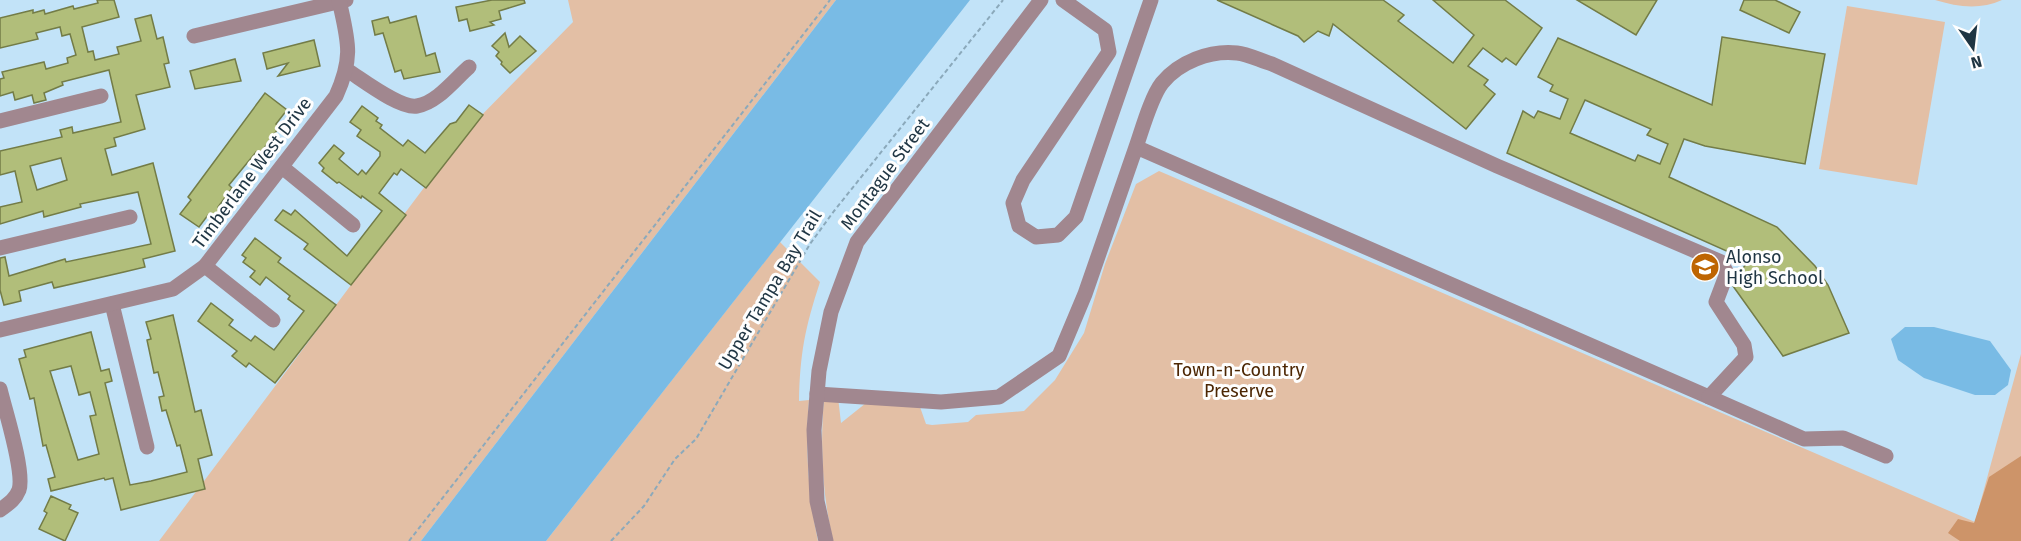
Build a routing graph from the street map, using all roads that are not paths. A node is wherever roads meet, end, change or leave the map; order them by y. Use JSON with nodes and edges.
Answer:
{"nodes":[{"id":1,"x":1041,"y":0,"type":"edge"},
{"id":2,"x":1064,"y":0,"type":"edge"},
{"id":3,"x":1151,"y":0,"type":"edge"},
{"id":4,"x":341,"y":1,"type":"edge"},
{"id":5,"x":194,"y":36,"type":"dead end"},
{"id":6,"x":469,"y":66,"type":"dead end"},
{"id":7,"x":347,"y":70,"type":"junction"},
{"id":8,"x":101,"y":96,"type":"dead end"},
{"id":9,"x":0,"y":121,"type":"edge"},
{"id":10,"x":1136,"y":147,"type":"junction"},
{"id":11,"x":282,"y":167,"type":"junction"},
{"id":12,"x":130,"y":217,"type":"dead end"},
{"id":13,"x":353,"y":225,"type":"dead end"},
{"id":14,"x":0,"y":248,"type":"edge"},
{"id":15,"x":205,"y":266,"type":"junction"},
{"id":16,"x":112,"y":304,"type":"junction"},
{"id":17,"x":273,"y":320,"type":"dead end"},
{"id":18,"x":0,"y":330,"type":"edge"},
{"id":19,"x":0,"y":389,"type":"edge"},
{"id":20,"x":817,"y":394,"type":"junction"},
{"id":21,"x":1709,"y":397,"type":"junction"},
{"id":22,"x":147,"y":447,"type":"dead end"},
{"id":23,"x":1886,"y":456,"type":"dead end"},
{"id":24,"x":0,"y":510,"type":"edge"},
{"id":25,"x":826,"y":541,"type":"edge"}],
"edges":[{"from":1,"to":20,"type":"street","name":"Montague Street"},
{"from":2,"to":3,"type":"street"},
{"from":4,"to":5,"type":"street"},
{"from":4,"to":7,"type":"street","name":"Timberlane West Drive"},
{"from":6,"to":7,"type":"street"},
{"from":7,"to":11,"type":"street","name":"Timberlane West Drive"},
{"from":8,"to":9,"type":"street"},
{"from":10,"to":20,"type":"street"},
{"from":10,"to":21,"type":"street"},
{"from":10,"to":21,"type":"street"},
{"from":11,"to":13,"type":"street"},
{"from":11,"to":15,"type":"street","name":"Timberlane West Drive"},
{"from":12,"to":14,"type":"street"},
{"from":15,"to":16,"type":"street","name":"Timberlane West Drive"},
{"from":15,"to":17,"type":"street"},
{"from":16,"to":18,"type":"street","name":"Timberlane West Drive"},
{"from":16,"to":22,"type":"street"},
{"from":19,"to":24,"type":"street"},
{"from":20,"to":25,"type":"street","name":"Montague Street"},
{"from":21,"to":23,"type":"street"}]}
